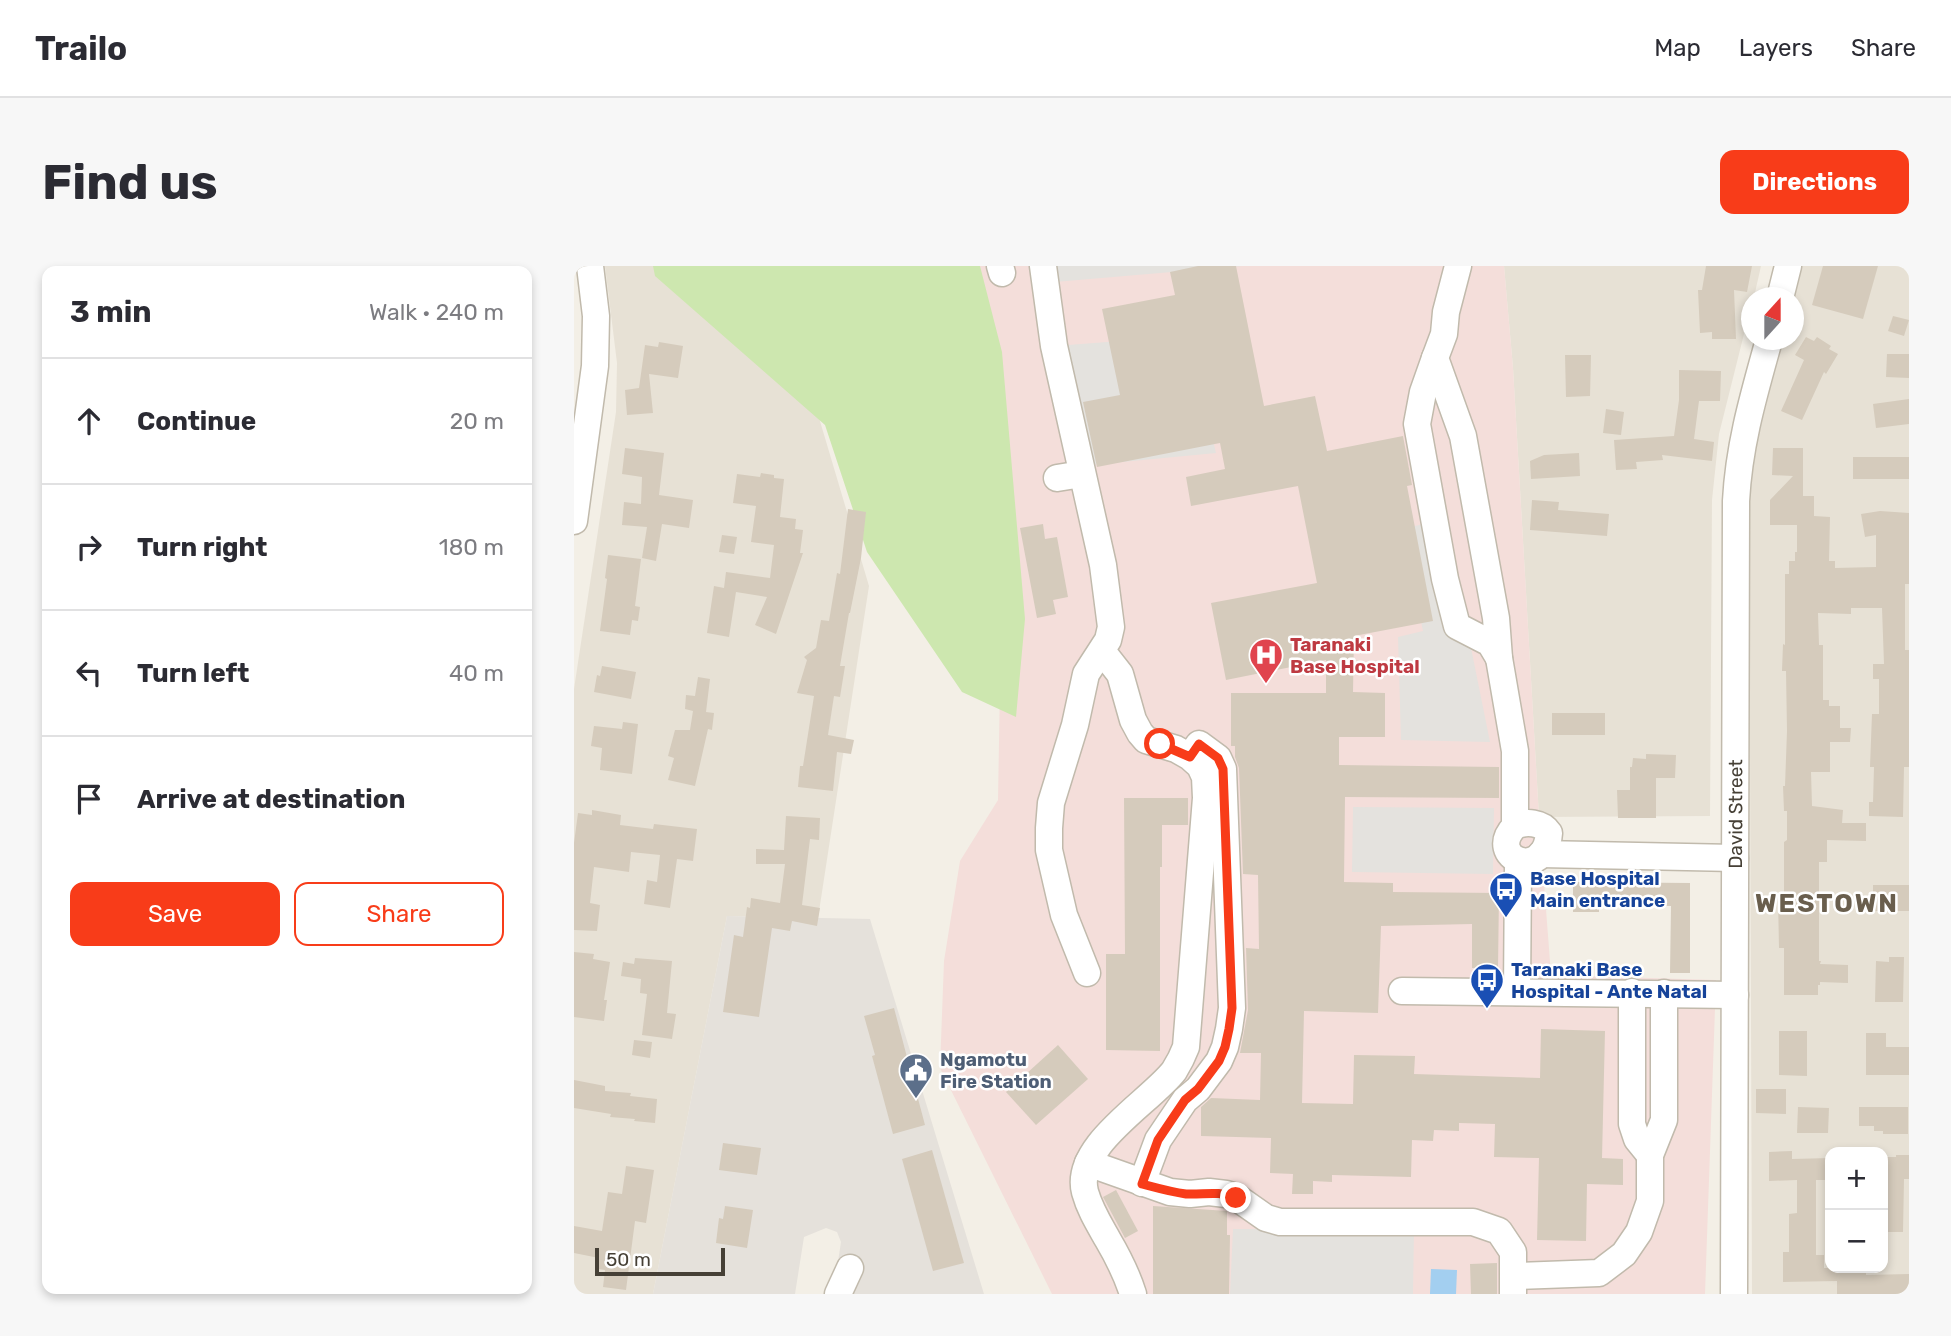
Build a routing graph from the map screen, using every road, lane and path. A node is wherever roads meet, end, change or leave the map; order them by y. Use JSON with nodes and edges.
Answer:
{"nodes":[{"id":1,"x":590,"y":266,"type":"edge"},
{"id":2,"x":1043,"y":266,"type":"edge"},
{"id":3,"x":1458,"y":266,"type":"edge"},
{"id":4,"x":1788,"y":266,"type":"edge"},
{"id":5,"x":1783,"y":287,"type":"edge"},
{"id":6,"x":1766,"y":350,"type":"edge"},
{"id":7,"x":1435,"y":358,"type":"junction"},
{"id":8,"x":574,"y":522,"type":"edge"},
{"id":9,"x":1102,"y":651,"type":"junction"},
{"id":10,"x":1499,"y":658,"type":"junction"},
{"id":11,"x":1515,"y":751,"type":"junction"},
{"id":12,"x":1190,"y":757,"type":"junction"},
{"id":13,"x":1515,"y":826,"type":"junction"},
{"id":14,"x":1538,"y":844,"type":"junction"},
{"id":15,"x":1735,"y":849,"type":"junction"},
{"id":16,"x":1087,"y":974,"type":"dead end"},
{"id":17,"x":1402,"y":991,"type":"dead end"},
{"id":18,"x":1517,"y":992,"type":"junction"},
{"id":19,"x":1632,"y":992,"type":"junction"},
{"id":20,"x":1664,"y":993,"type":"junction"},
{"id":21,"x":1735,"y":995,"type":"junction"},
{"id":22,"x":1650,"y":1155,"type":"junction"},
{"id":23,"x":1088,"y":1163,"type":"junction"},
{"id":24,"x":1142,"y":1184,"type":"junction"},
{"id":25,"x":850,"y":1268,"type":"dead end"},
{"id":26,"x":1513,"y":1285,"type":"edge"},
{"id":27,"x":838,"y":1294,"type":"edge"},
{"id":28,"x":1133,"y":1294,"type":"edge"},
{"id":29,"x":1734,"y":1294,"type":"edge"}],
"edges":[{"from":1,"to":8,"type":"street"},
{"from":2,"to":9,"type":"street"},
{"from":3,"to":7,"type":"street"},
{"from":4,"to":5,"type":"street"},
{"from":6,"to":15,"type":"street","name":"David Street"},
{"from":7,"to":10,"type":"street"},
{"from":7,"to":10,"type":"street"},
{"from":9,"to":12,"type":"street"},
{"from":9,"to":16,"type":"street"},
{"from":10,"to":11,"type":"street"},
{"from":11,"to":13,"type":"street"},
{"from":11,"to":14,"type":"street"},
{"from":12,"to":23,"type":"street"},
{"from":12,"to":24,"type":"street"},
{"from":13,"to":14,"type":"street"},
{"from":13,"to":14,"type":"street"},
{"from":14,"to":15,"type":"street"},
{"from":14,"to":18,"type":"street"},
{"from":15,"to":21,"type":"street","name":"David Street"},
{"from":17,"to":18,"type":"street"},
{"from":18,"to":19,"type":"street"},
{"from":19,"to":20,"type":"street"},
{"from":19,"to":22,"type":"street"},
{"from":20,"to":21,"type":"street"},
{"from":20,"to":22,"type":"street"},
{"from":21,"to":29,"type":"street","name":"David Street"},
{"from":22,"to":26,"type":"street"},
{"from":23,"to":24,"type":"street"},
{"from":23,"to":28,"type":"street"},
{"from":24,"to":26,"type":"street"},
{"from":25,"to":27,"type":"street"}]}
